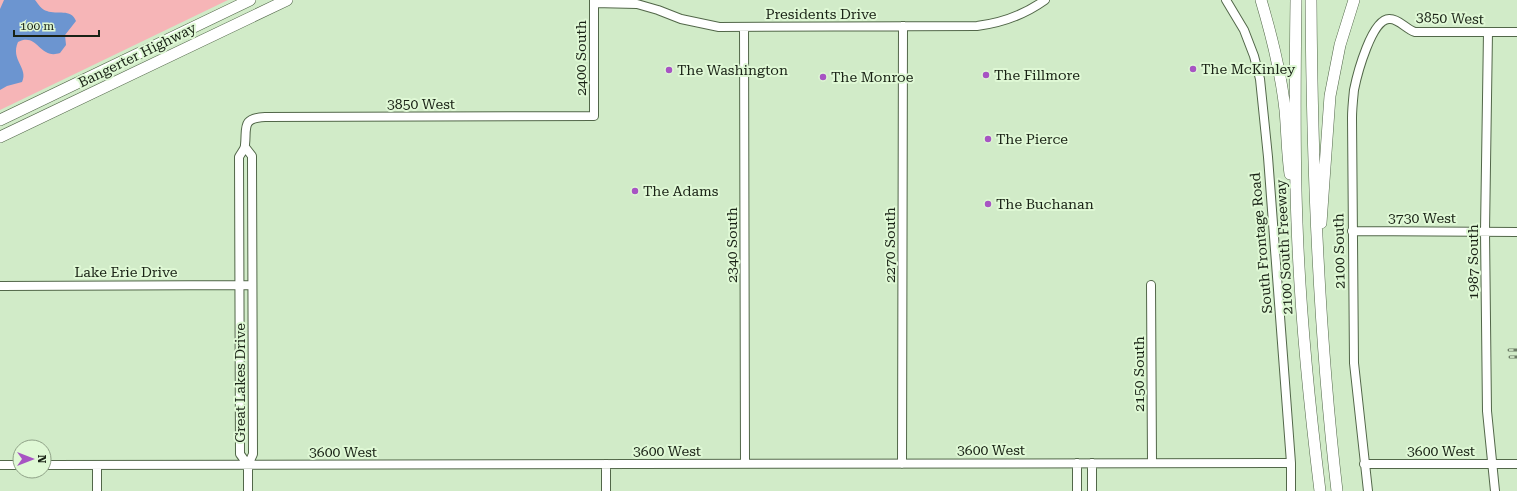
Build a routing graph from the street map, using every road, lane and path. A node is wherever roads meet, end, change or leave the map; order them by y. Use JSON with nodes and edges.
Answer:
{"nodes":[{"id":1,"x":250,"y":0,"type":"edge"},
{"id":2,"x":287,"y":0,"type":"edge"},
{"id":3,"x":1045,"y":0,"type":"edge"},
{"id":4,"x":1226,"y":0,"type":"edge"},
{"id":5,"x":1261,"y":0,"type":"edge"},
{"id":6,"x":1296,"y":0,"type":"edge"},
{"id":7,"x":1311,"y":0,"type":"edge"},
{"id":8,"x":1354,"y":0,"type":"edge"},
{"id":9,"x":594,"y":2,"type":"edge"},
{"id":10,"x":1386,"y":19,"type":"joint"},
{"id":11,"x":903,"y":26,"type":"junction"},
{"id":12,"x":744,"y":27,"type":"junction"},
{"id":13,"x":1488,"y":32,"type":"junction"},
{"id":14,"x":1517,"y":32,"type":"edge"},
{"id":15,"x":594,"y":116,"type":"joint"},
{"id":16,"x":0,"y":120,"type":"edge"},
{"id":17,"x":249,"y":121,"type":"joint"},
{"id":18,"x":0,"y":137,"type":"edge"},
{"id":19,"x":245,"y":147,"type":"junction"},
{"id":20,"x":1297,"y":223,"type":"junction"},
{"id":21,"x":1352,"y":231,"type":"junction"},
{"id":22,"x":1485,"y":232,"type":"junction"},
{"id":23,"x":1517,"y":232,"type":"edge"},
{"id":24,"x":1317,"y":250,"type":"junction"},
{"id":25,"x":240,"y":285,"type":"junction"},
{"id":26,"x":252,"y":285,"type":"junction"},
{"id":27,"x":1151,"y":285,"type":"dead end"},
{"id":28,"x":0,"y":286,"type":"edge"},
{"id":29,"x":1077,"y":463,"type":"junction"},
{"id":30,"x":1092,"y":463,"type":"junction"},
{"id":31,"x":1152,"y":463,"type":"junction"},
{"id":32,"x":1291,"y":463,"type":"junction"},
{"id":33,"x":606,"y":464,"type":"junction"},
{"id":34,"x":745,"y":464,"type":"junction"},
{"id":35,"x":902,"y":464,"type":"junction"},
{"id":36,"x":1364,"y":464,"type":"junction"},
{"id":37,"x":1492,"y":464,"type":"junction"},
{"id":38,"x":1517,"y":464,"type":"edge"},
{"id":39,"x":0,"y":465,"type":"edge"},
{"id":40,"x":12,"y":465,"type":"edge"},
{"id":41,"x":52,"y":465,"type":"edge"},
{"id":42,"x":97,"y":465,"type":"junction"},
{"id":43,"x":248,"y":465,"type":"junction"},
{"id":44,"x":97,"y":491,"type":"edge"},
{"id":45,"x":248,"y":491,"type":"edge"},
{"id":46,"x":606,"y":491,"type":"edge"},
{"id":47,"x":1078,"y":491,"type":"edge"},
{"id":48,"x":1092,"y":491,"type":"edge"},
{"id":49,"x":1292,"y":491,"type":"edge"},
{"id":50,"x":1320,"y":491,"type":"edge"},
{"id":51,"x":1337,"y":491,"type":"edge"},
{"id":52,"x":1368,"y":491,"type":"edge"},
{"id":53,"x":1496,"y":491,"type":"edge"}],
"edges":[{"from":1,"to":16,"type":"highway","name":"Bangerter Highway"},
{"from":2,"to":18,"type":"highway","name":"Bangerter Highway"},
{"from":3,"to":11,"type":"street","name":"Presidents Drive"},
{"from":4,"to":32,"type":"street","name":"South Frontage Road"},
{"from":5,"to":20,"type":"highway"},
{"from":6,"to":20,"type":"highway","name":"2100 South Freeway"},
{"from":7,"to":24,"type":"highway"},
{"from":8,"to":24,"type":"highway"},
{"from":9,"to":12,"type":"street","name":"Presidents Drive"},
{"from":9,"to":15,"type":"street","name":"2400 South"},
{"from":10,"to":13,"type":"street","name":"3850 West"},
{"from":10,"to":21,"type":"street","name":"2100 South"},
{"from":11,"to":12,"type":"street","name":"Presidents Drive"},
{"from":11,"to":35,"type":"street","name":"2270 South"},
{"from":12,"to":34,"type":"street","name":"2340 South"},
{"from":13,"to":14,"type":"street","name":"3850 West"},
{"from":13,"to":22,"type":"street","name":"1987 South"},
{"from":15,"to":17,"type":"street","name":"3850 West"},
{"from":17,"to":19,"type":"street","name":"Great Lakes Drive"},
{"from":19,"to":25,"type":"street","name":"Great Lakes Drive"},
{"from":19,"to":26,"type":"street","name":"Great Lakes Drive"},
{"from":20,"to":50,"type":"highway","name":"2100 South Freeway"},
{"from":21,"to":22,"type":"street","name":"3730 West"},
{"from":21,"to":36,"type":"street","name":"2100 South"},
{"from":22,"to":23,"type":"street","name":"3730 West"},
{"from":22,"to":37,"type":"street","name":"1987 South"},
{"from":24,"to":51,"type":"highway"},
{"from":25,"to":26,"type":"street","name":"Lake Erie Drive"},
{"from":25,"to":28,"type":"street","name":"Lake Erie Drive"},
{"from":25,"to":43,"type":"street","name":"Great Lakes Drive"},
{"from":26,"to":43,"type":"street","name":"Great Lakes Drive"},
{"from":27,"to":31,"type":"street","name":"2150 South"},
{"from":29,"to":30,"type":"street","name":"3600 West"},
{"from":29,"to":35,"type":"street","name":"3600 West"},
{"from":29,"to":47,"type":"street"},
{"from":30,"to":31,"type":"street","name":"3600 West"},
{"from":30,"to":48,"type":"street"},
{"from":31,"to":32,"type":"street","name":"3600 West"},
{"from":32,"to":49,"type":"street","name":"South Frontage Road"},
{"from":33,"to":34,"type":"street","name":"3600 West"},
{"from":33,"to":43,"type":"street","name":"3600 West"},
{"from":33,"to":46,"type":"street"},
{"from":34,"to":35,"type":"street","name":"3600 West"},
{"from":36,"to":37,"type":"street","name":"3600 West"},
{"from":36,"to":52,"type":"street","name":"2100 South"},
{"from":37,"to":38,"type":"street","name":"3600 West"},
{"from":37,"to":53,"type":"street","name":"1987 South"},
{"from":39,"to":40,"type":"street"},
{"from":41,"to":42,"type":"street","name":"3600 West"},
{"from":42,"to":43,"type":"street","name":"3600 West"},
{"from":42,"to":44,"type":"street"},
{"from":43,"to":45,"type":"street"}]}
